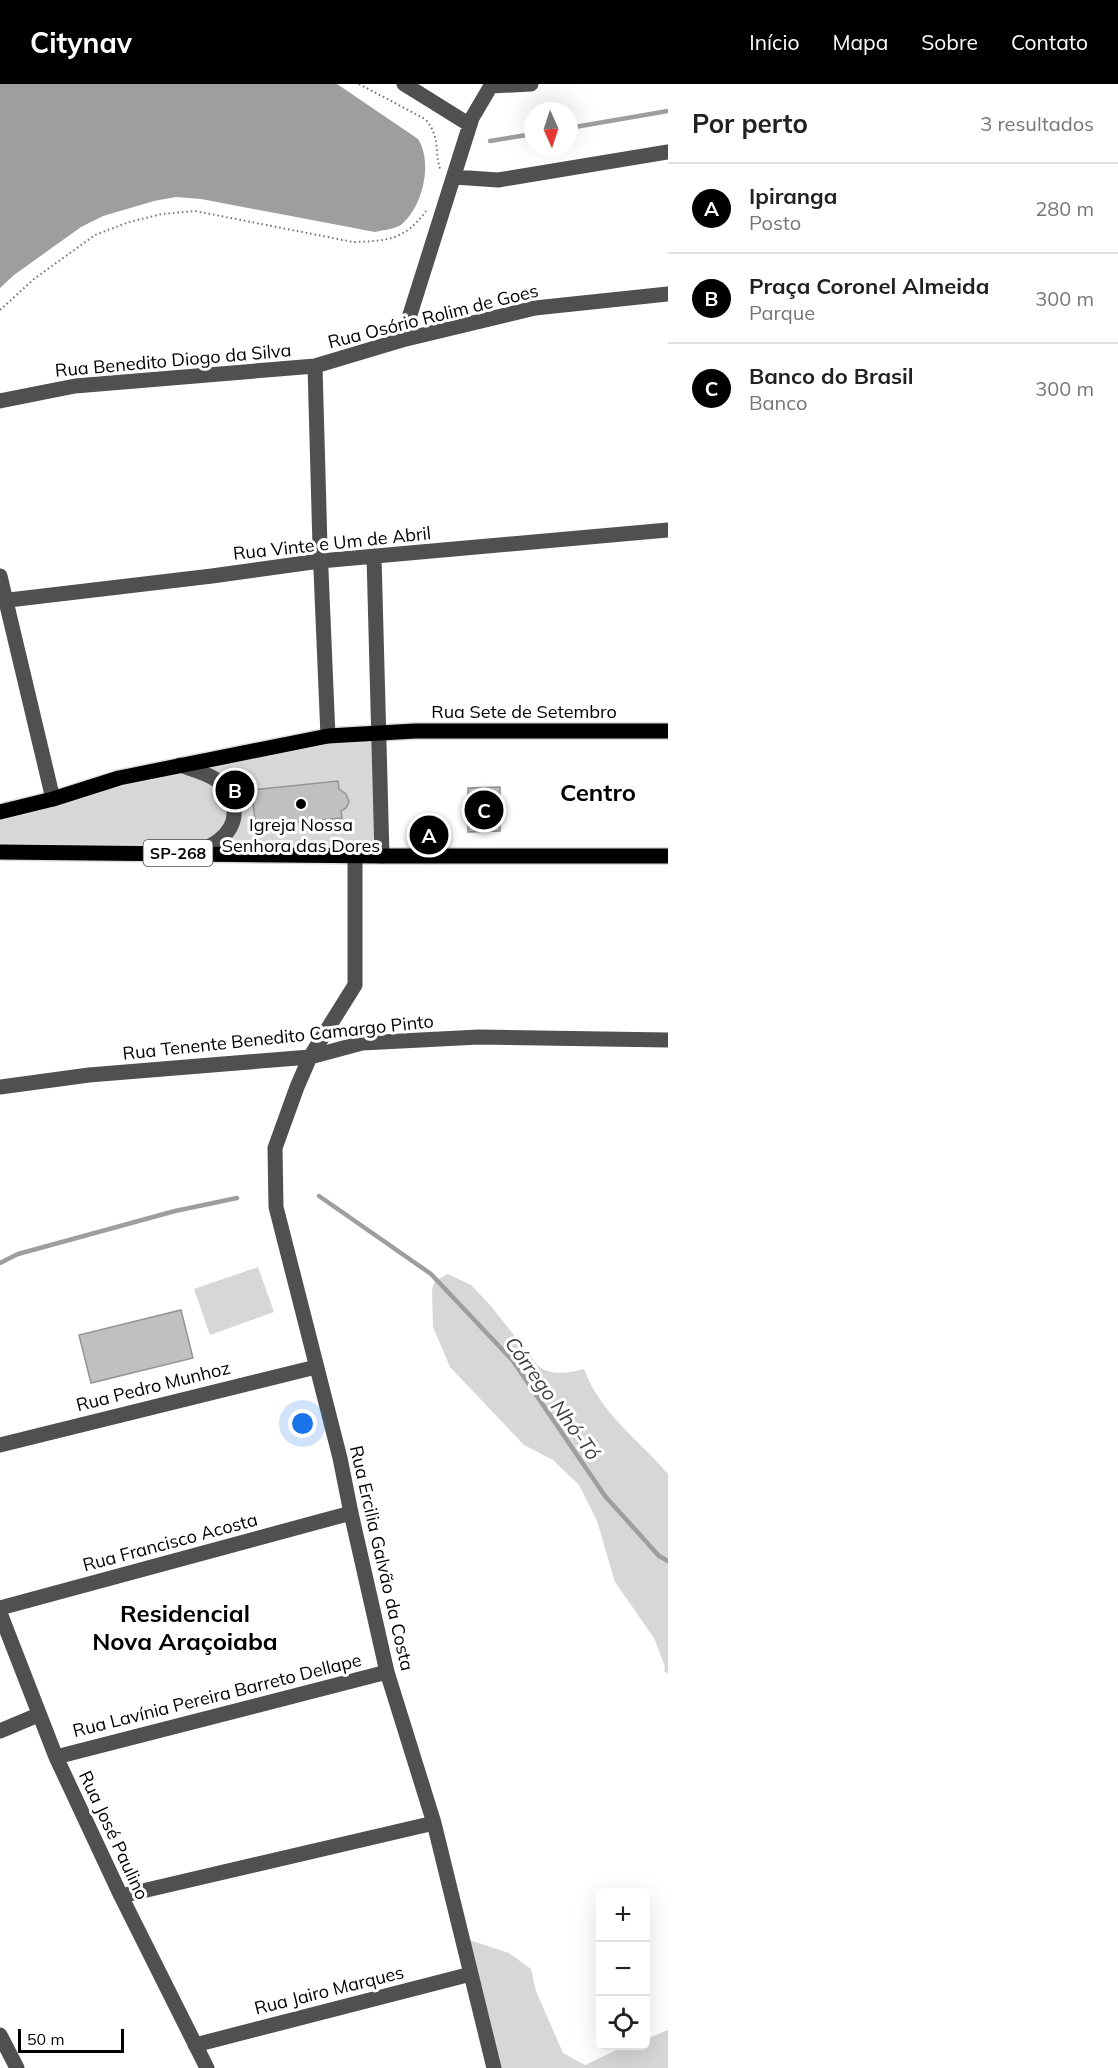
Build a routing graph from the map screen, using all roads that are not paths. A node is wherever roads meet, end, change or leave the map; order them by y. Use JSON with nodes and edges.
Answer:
{"nodes":[{"id":1,"x":404,"y":84,"type":"edge"},
{"id":2,"x":531,"y":84,"type":"edge"},
{"id":3,"x":491,"y":85,"type":"edge"},
{"id":4,"x":470,"y":126,"type":"junction"},
{"id":5,"x":668,"y":152,"type":"edge"},
{"id":6,"x":451,"y":184,"type":"junction"},
{"id":7,"x":668,"y":294,"type":"edge"},
{"id":8,"x":402,"y":340,"type":"junction"},
{"id":9,"x":315,"y":366,"type":"junction"},
{"id":10,"x":0,"y":401,"type":"edge"},
{"id":11,"x":668,"y":530,"type":"edge"},
{"id":12,"x":374,"y":556,"type":"junction"},
{"id":13,"x":320,"y":561,"type":"junction"},
{"id":14,"x":0,"y":576,"type":"edge"},
{"id":15,"x":3,"y":600,"type":"edge"},
{"id":16,"x":668,"y":731,"type":"edge"},
{"id":17,"x":379,"y":732,"type":"junction"},
{"id":18,"x":328,"y":736,"type":"junction"},
{"id":19,"x":180,"y":765,"type":"junction"},
{"id":20,"x":53,"y":799,"type":"junction"},
{"id":21,"x":0,"y":812,"type":"edge"},
{"id":22,"x":0,"y":852,"type":"edge"},
{"id":23,"x":193,"y":853,"type":"junction"},
{"id":24,"x":355,"y":854,"type":"junction"},
{"id":25,"x":382,"y":856,"type":"junction"},
{"id":26,"x":668,"y":856,"type":"edge"},
{"id":27,"x":668,"y":1040,"type":"edge"},
{"id":28,"x":310,"y":1057,"type":"junction"},
{"id":29,"x":0,"y":1087,"type":"edge"},
{"id":30,"x":315,"y":1367,"type":"junction"},
{"id":31,"x":0,"y":1445,"type":"edge"},
{"id":32,"x":351,"y":1513,"type":"junction"},
{"id":33,"x":0,"y":1610,"type":"edge"},
{"id":34,"x":387,"y":1672,"type":"junction"},
{"id":35,"x":38,"y":1716,"type":"junction"},
{"id":36,"x":0,"y":1731,"type":"edge"},
{"id":37,"x":56,"y":1757,"type":"junction"},
{"id":38,"x":434,"y":1823,"type":"junction"},
{"id":39,"x":121,"y":1896,"type":"junction"},
{"id":40,"x":471,"y":1974,"type":"junction"},
{"id":41,"x":0,"y":2035,"type":"edge"},
{"id":42,"x":195,"y":2045,"type":"junction"},
{"id":43,"x":17,"y":2068,"type":"edge"},
{"id":44,"x":207,"y":2068,"type":"edge"},
{"id":45,"x":494,"y":2068,"type":"edge"}],
"edges":[{"from":1,"to":4,"type":"street"},
{"from":2,"to":3,"type":"street"},
{"from":3,"to":4,"type":"street"},
{"from":4,"to":6,"type":"street"},
{"from":5,"to":6,"type":"street"},
{"from":6,"to":8,"type":"street"},
{"from":7,"to":8,"type":"street","name":"Rua Osório Rolim de Goes"},
{"from":8,"to":9,"type":"street","name":"Rua Osório Rolim de Goes"},
{"from":9,"to":10,"type":"street","name":"Rua Benedito Diogo da Silva"},
{"from":9,"to":13,"type":"street"},
{"from":11,"to":12,"type":"street","name":"Rua Vinte e Um de Abril"},
{"from":12,"to":13,"type":"street","name":"Rua Vinte e Um de Abril"},
{"from":12,"to":17,"type":"street"},
{"from":13,"to":15,"type":"street","name":"Rua Vinte e Um de Abril"},
{"from":13,"to":18,"type":"street"},
{"from":14,"to":15,"type":"street"},
{"from":15,"to":20,"type":"street"},
{"from":16,"to":17,"type":"main road","name":"Rua Sete de Setembro"},
{"from":17,"to":18,"type":"main road","name":"Rua Sete de Setembro"},
{"from":17,"to":25,"type":"street"},
{"from":18,"to":19,"type":"main road","name":"Rua Sete de Setembro"},
{"from":19,"to":20,"type":"main road","name":"Rua Sete de Setembro"},
{"from":19,"to":23,"type":"street"},
{"from":20,"to":21,"type":"main road","name":"Rua Sete de Setembro"},
{"from":22,"to":23,"type":"main road","number":"SP-268"},
{"from":23,"to":24,"type":"main road","number":"SP-268"},
{"from":24,"to":25,"type":"main road","number":"SP-268"},
{"from":24,"to":28,"type":"street","name":"Rua Ercilia Galvão da Costa"},
{"from":25,"to":26,"type":"main road","number":"SP-268"},
{"from":27,"to":28,"type":"street","name":"Rua Tenente Benedito Camargo Pinto"},
{"from":28,"to":29,"type":"street","name":"Rua Tenente Benedito Camargo Pinto"},
{"from":28,"to":30,"type":"street","name":"Rua Ercilia Galvão da Costa"},
{"from":30,"to":31,"type":"street","name":"Rua Pedro Munhoz"},
{"from":30,"to":32,"type":"street","name":"Rua Ercilia Galvão da Costa"},
{"from":32,"to":33,"type":"street","name":"Rua Francisco Acosta"},
{"from":32,"to":34,"type":"street","name":"Rua Ercilia Galvão da Costa"},
{"from":33,"to":35,"type":"street","name":"Rua José Paulino"},
{"from":34,"to":37,"type":"street","name":"Rua Lavínia Pereira Barreto Dellape"},
{"from":34,"to":38,"type":"street","name":"Rua Ercilia Galvão da Costa"},
{"from":35,"to":36,"type":"street"},
{"from":35,"to":37,"type":"street","name":"Rua José Paulino"},
{"from":37,"to":39,"type":"street","name":"Rua José Paulino"},
{"from":38,"to":39,"type":"street"},
{"from":38,"to":40,"type":"street","name":"Rua Ercilia Galvão da Costa"},
{"from":39,"to":42,"type":"street","name":"Rua José Paulino"},
{"from":40,"to":42,"type":"street","name":"Rua Jairo Marques"},
{"from":40,"to":45,"type":"street","name":"Rua Ercilia Galvão da Costa"},
{"from":41,"to":43,"type":"street"},
{"from":42,"to":44,"type":"street","name":"Rua José Paulino"}]}
